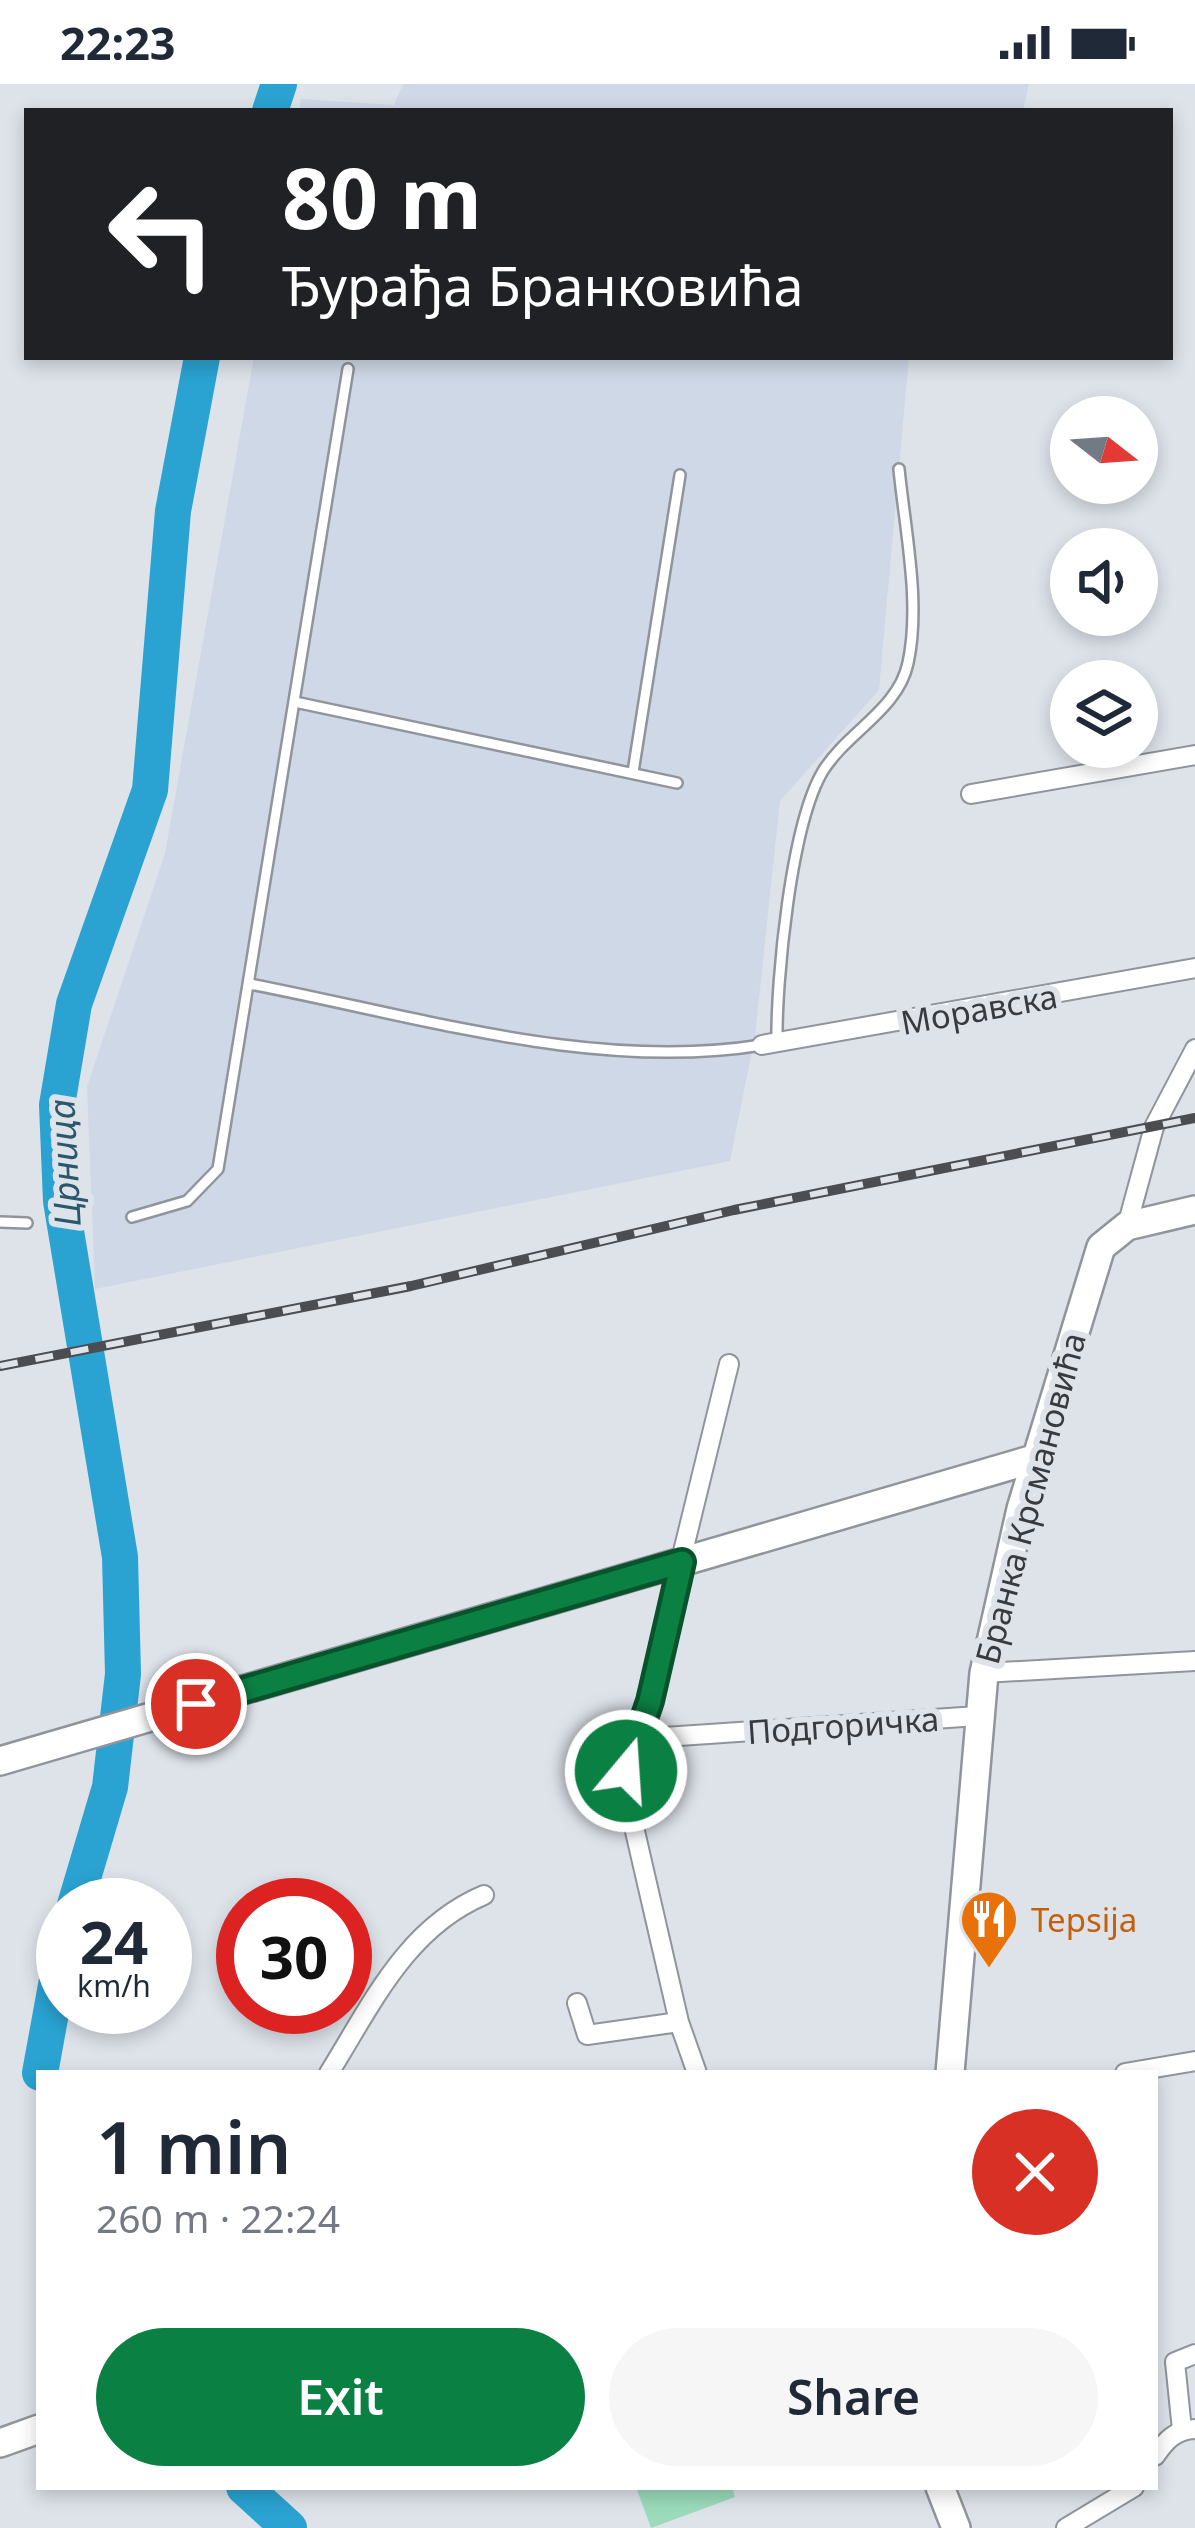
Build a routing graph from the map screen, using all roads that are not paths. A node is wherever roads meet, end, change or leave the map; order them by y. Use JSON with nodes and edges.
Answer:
{"nodes":[{"id":1,"x":348,"y":369,"type":"dead end"},
{"id":2,"x":899,"y":470,"type":"dead end"},
{"id":3,"x":680,"y":475,"type":"dead end"},
{"id":4,"x":295,"y":701,"type":"junction"},
{"id":5,"x":1195,"y":755,"type":"edge"},
{"id":6,"x":633,"y":772,"type":"junction"},
{"id":7,"x":677,"y":783,"type":"dead end"},
{"id":8,"x":971,"y":794,"type":"dead end"},
{"id":9,"x":1195,"y":968,"type":"edge"},
{"id":10,"x":250,"y":984,"type":"junction"},
{"id":11,"x":770,"y":1044,"type":"junction"},
{"id":12,"x":1195,"y":1049,"type":"edge"},
{"id":13,"x":1195,"y":1210,"type":"edge"},
{"id":14,"x":132,"y":1217,"type":"dead end"},
{"id":15,"x":0,"y":1222,"type":"edge"},
{"id":16,"x":27,"y":1223,"type":"dead end"},
{"id":17,"x":1127,"y":1226,"type":"junction"},
{"id":18,"x":729,"y":1364,"type":"dead end"},
{"id":19,"x":1036,"y":1458,"type":"junction"},
{"id":20,"x":682,"y":1562,"type":"junction"},
{"id":21,"x":1195,"y":1661,"type":"edge"},
{"id":22,"x":984,"y":1672,"type":"junction"},
{"id":23,"x":978,"y":1716,"type":"junction"},
{"id":24,"x":635,"y":1739,"type":"junction"},
{"id":25,"x":0,"y":1761,"type":"edge"},
{"id":26,"x":484,"y":1895,"type":"dead end"},
{"id":27,"x":577,"y":2003,"type":"dead end"},
{"id":28,"x":679,"y":2022,"type":"junction"},
{"id":29,"x":1195,"y":2061,"type":"edge"},
{"id":30,"x":331,"y":2070,"type":"edge"},
{"id":31,"x":696,"y":2070,"type":"edge"},
{"id":32,"x":950,"y":2070,"type":"edge"},
{"id":33,"x":1142,"y":2070,"type":"edge"},
{"id":34,"x":1195,"y":2354,"type":"edge"},
{"id":35,"x":36,"y":2430,"type":"edge"},
{"id":36,"x":1188,"y":2430,"type":"edge"},
{"id":37,"x":0,"y":2443,"type":"edge"},
{"id":38,"x":1158,"y":2454,"type":"edge"},
{"id":39,"x":941,"y":2490,"type":"edge"},
{"id":40,"x":1129,"y":2490,"type":"edge"},
{"id":41,"x":956,"y":2528,"type":"edge"},
{"id":42,"x":1066,"y":2528,"type":"edge"}],
"edges":[{"from":1,"to":4,"type":"lane"},
{"from":2,"to":11,"type":"lane"},
{"from":3,"to":6,"type":"lane"},
{"from":4,"to":6,"type":"lane"},
{"from":4,"to":10,"type":"lane"},
{"from":5,"to":8,"type":"street"},
{"from":6,"to":7,"type":"lane"},
{"from":9,"to":11,"type":"street","name":"Моравска"},
{"from":10,"to":11,"type":"lane"},
{"from":10,"to":14,"type":"lane"},
{"from":12,"to":17,"type":"street"},
{"from":13,"to":17,"type":"main road"},
{"from":15,"to":16,"type":"lane"},
{"from":17,"to":19,"type":"main road","name":"Бранка Крсмановића"},
{"from":18,"to":20,"type":"street"},
{"from":19,"to":20,"type":"main road"},
{"from":19,"to":22,"type":"main road","name":"Бранка Крсмановића"},
{"from":20,"to":24,"type":"street"},
{"from":20,"to":25,"type":"main road"},
{"from":21,"to":22,"type":"street"},
{"from":22,"to":23,"type":"main road","name":"Бранка Крсмановића"},
{"from":23,"to":24,"type":"street","name":"Подгоричка"},
{"from":23,"to":32,"type":"main road","name":"Бранка Крсмановића"},
{"from":24,"to":28,"type":"street"},
{"from":26,"to":30,"type":"street"},
{"from":27,"to":28,"type":"street"},
{"from":28,"to":31,"type":"street"},
{"from":29,"to":33,"type":"street"},
{"from":34,"to":36,"type":"street"},
{"from":35,"to":37,"type":"main road"},
{"from":36,"to":38,"type":"street"},
{"from":39,"to":41,"type":"main road"},
{"from":40,"to":42,"type":"street"}]}
